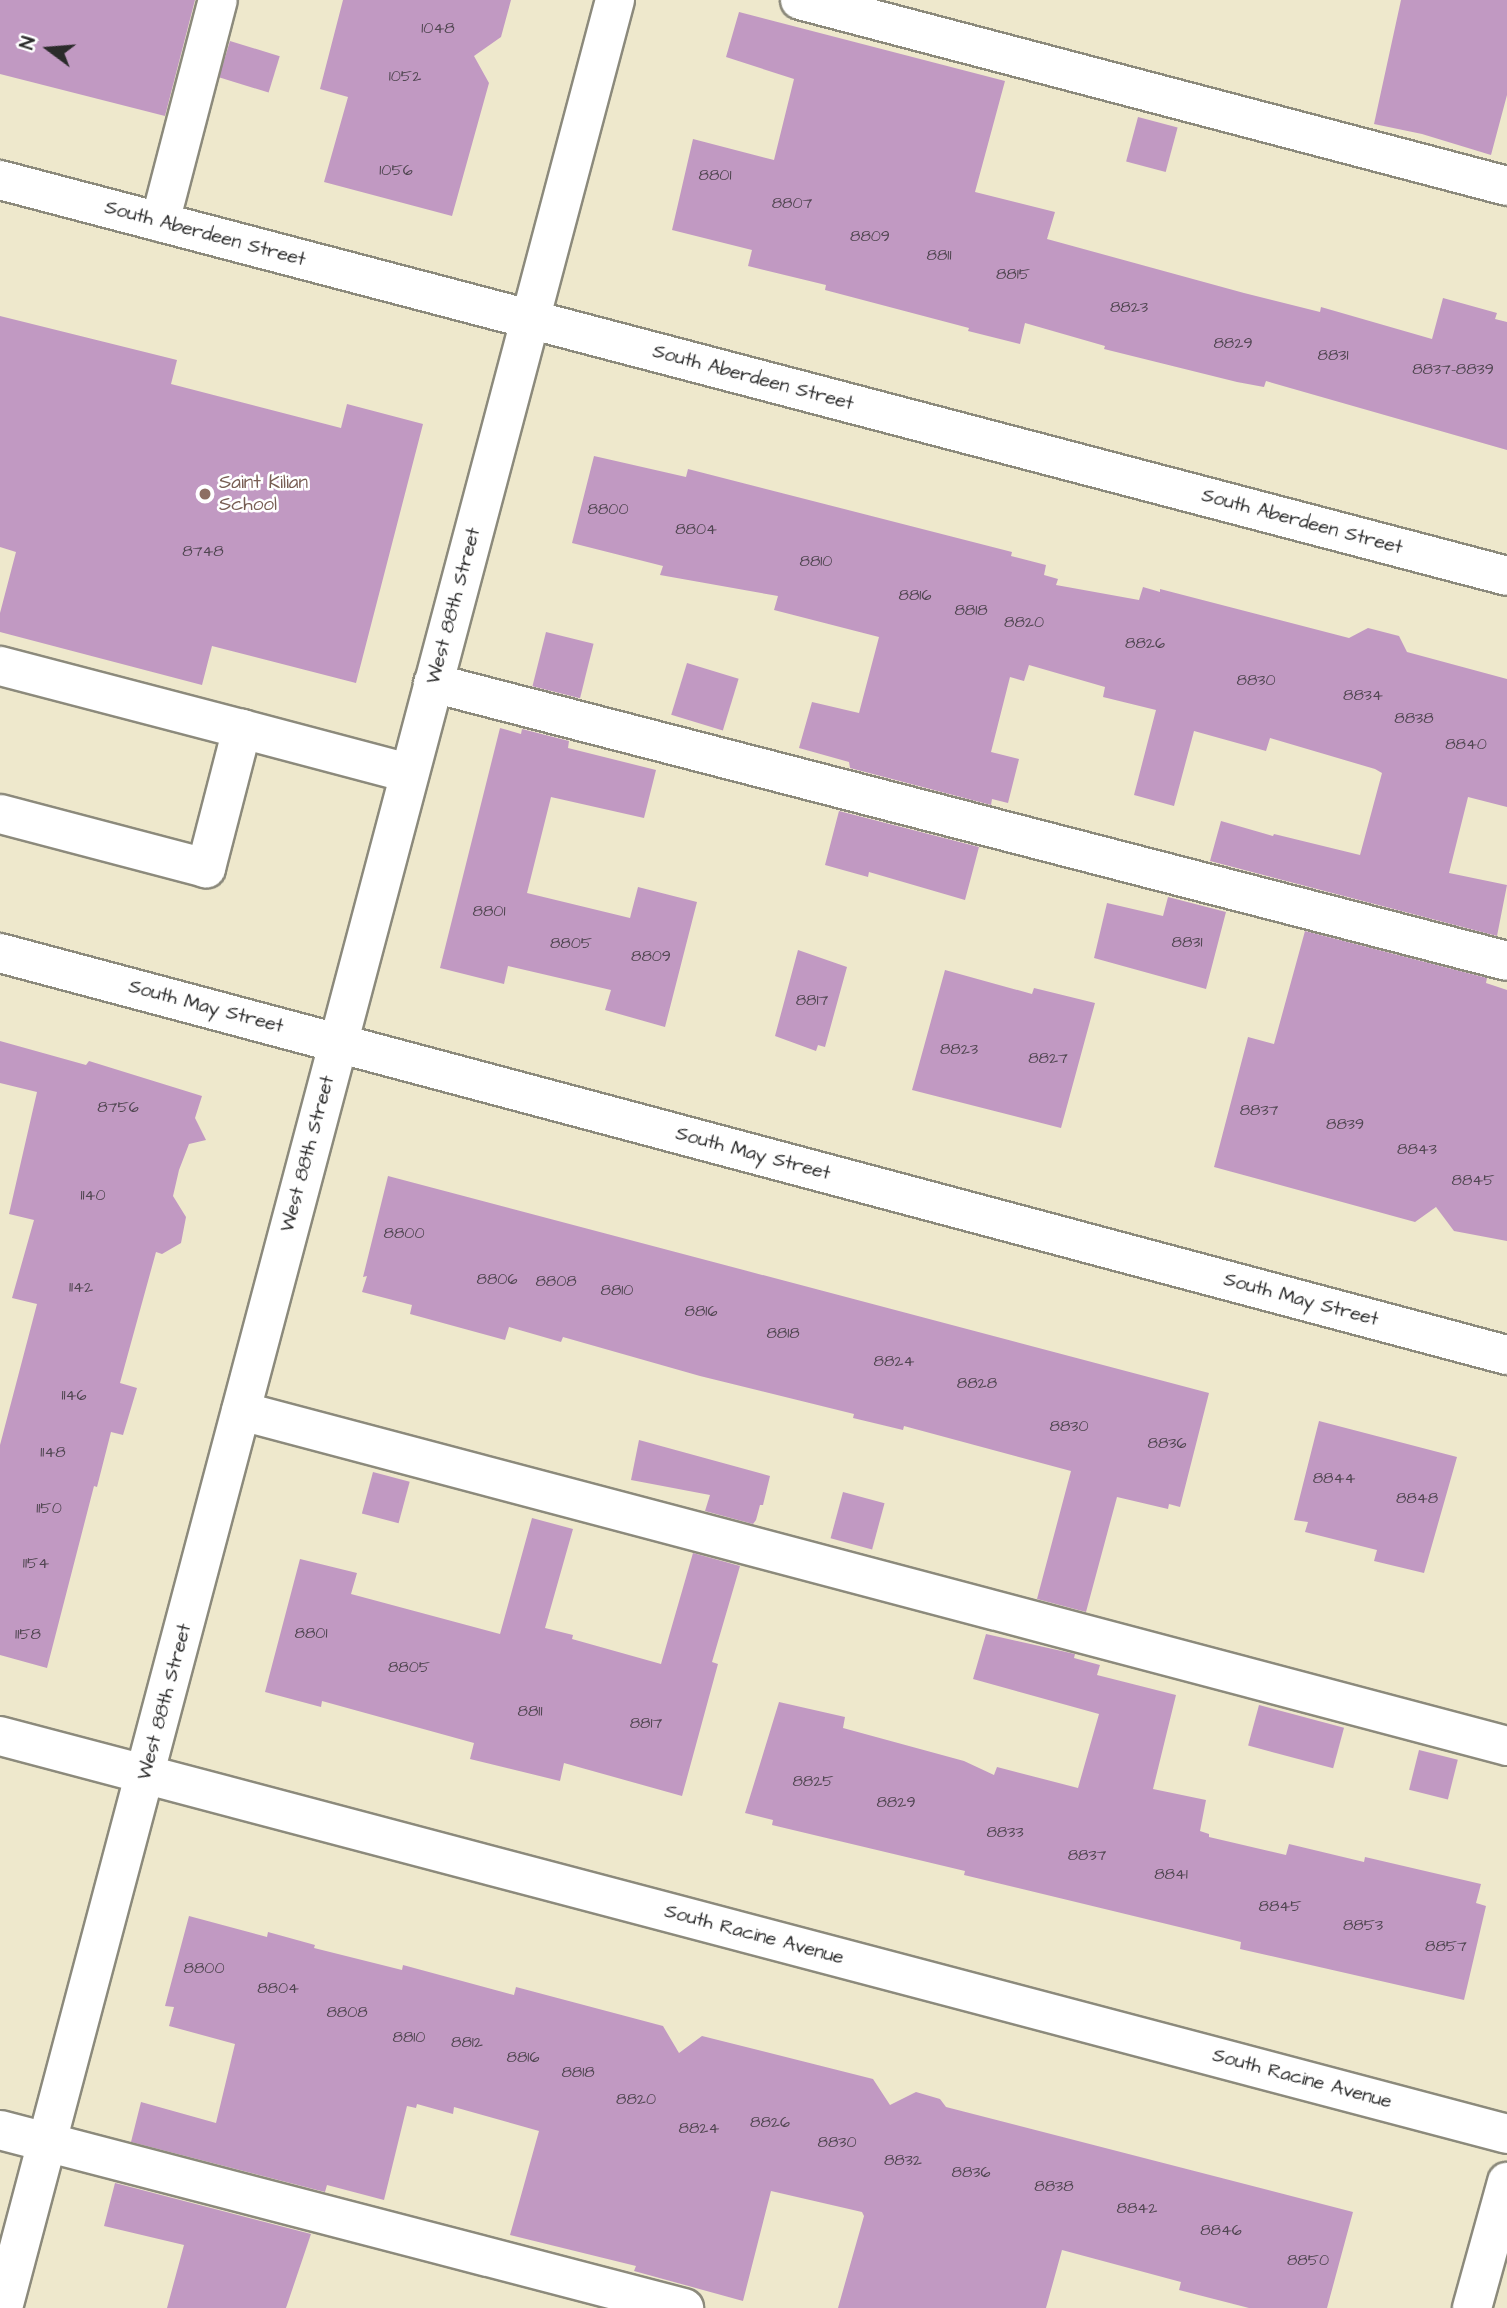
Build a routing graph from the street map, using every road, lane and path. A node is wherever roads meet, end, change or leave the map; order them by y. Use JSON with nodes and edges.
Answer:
{"nodes":[{"id":1,"x":218,"y":0,"type":"edge"},
{"id":2,"x":615,"y":0,"type":"edge"},
{"id":3,"x":800,"y":0,"type":"edge"},
{"id":4,"x":0,"y":180,"type":"edge"},
{"id":5,"x":1507,"y":186,"type":"edge"},
{"id":6,"x":160,"y":222,"type":"junction"},
{"id":7,"x":530,"y":319,"type":"junction"},
{"id":8,"x":1507,"y":576,"type":"edge"},
{"id":9,"x":0,"y":666,"type":"edge"},
{"id":10,"x":433,"y":683,"type":"junction"},
{"id":11,"x":242,"y":729,"type":"junction"},
{"id":12,"x":409,"y":773,"type":"junction"},
{"id":13,"x":2,"y":824,"type":"edge"},
{"id":14,"x":0,"y":953,"type":"edge"},
{"id":15,"x":1507,"y":961,"type":"edge"},
{"id":16,"x":337,"y":1043,"type":"junction"},
{"id":17,"x":1507,"y":1355,"type":"edge"},
{"id":18,"x":241,"y":1411,"type":"junction"},
{"id":19,"x":0,"y":1736,"type":"edge"},
{"id":20,"x":1507,"y":1746,"type":"edge"},
{"id":21,"x":147,"y":1774,"type":"junction"},
{"id":22,"x":0,"y":2130,"type":"edge"},
{"id":23,"x":1507,"y":2134,"type":"edge"},
{"id":24,"x":48,"y":2143,"type":"junction"},
{"id":25,"x":1507,"y":2182,"type":"edge"},
{"id":26,"x":3,"y":2308,"type":"edge"},
{"id":27,"x":684,"y":2308,"type":"edge"},
{"id":28,"x":1472,"y":2308,"type":"edge"}],
"edges":[{"from":1,"to":6,"type":"street"},
{"from":2,"to":7,"type":"street","name":"West 88th Street"},
{"from":3,"to":5,"type":"street"},
{"from":4,"to":6,"type":"street","name":"South Aberdeen Street"},
{"from":6,"to":7,"type":"street","name":"South Aberdeen Street"},
{"from":7,"to":8,"type":"street","name":"South Aberdeen Street"},
{"from":7,"to":10,"type":"street","name":"West 88th Street"},
{"from":9,"to":11,"type":"street"},
{"from":10,"to":12,"type":"street","name":"West 88th Street"},
{"from":10,"to":15,"type":"street"},
{"from":11,"to":12,"type":"street"},
{"from":11,"to":13,"type":"street"},
{"from":12,"to":16,"type":"street","name":"West 88th Street"},
{"from":14,"to":16,"type":"street","name":"South May Street"},
{"from":16,"to":17,"type":"street","name":"South May Street"},
{"from":16,"to":18,"type":"street","name":"West 88th Street"},
{"from":18,"to":20,"type":"street"},
{"from":18,"to":21,"type":"street","name":"West 88th Street"},
{"from":19,"to":21,"type":"street","name":"South Racine Avenue"},
{"from":21,"to":23,"type":"street","name":"South Racine Avenue"},
{"from":21,"to":24,"type":"street","name":"West 88th Street"},
{"from":22,"to":24,"type":"street"},
{"from":24,"to":26,"type":"street","name":"West 88th Street"},
{"from":24,"to":27,"type":"street"},
{"from":25,"to":28,"type":"street"}]}
